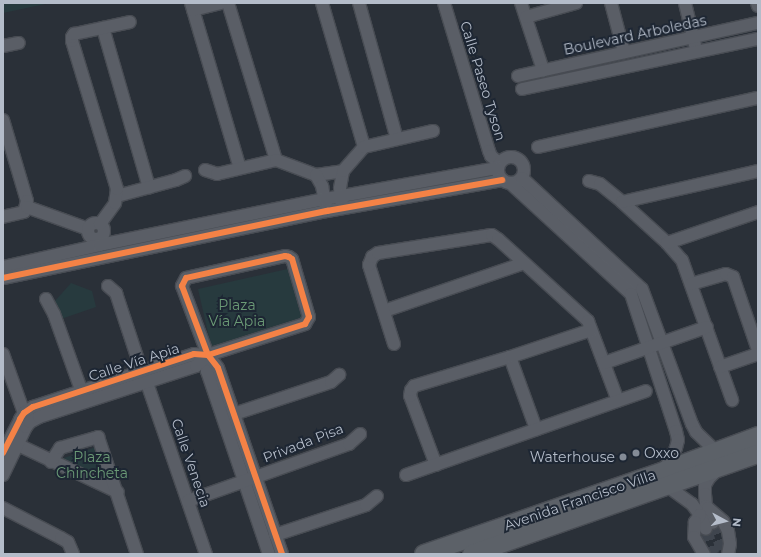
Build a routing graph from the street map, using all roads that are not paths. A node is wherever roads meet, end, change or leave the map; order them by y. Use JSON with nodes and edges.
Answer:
{"nodes":[{"id":1,"x":221,"y":3,"type":"edge"},
{"id":2,"x":228,"y":3,"type":"edge"},
{"id":3,"x":322,"y":3,"type":"edge"},
{"id":4,"x":359,"y":3,"type":"edge"},
{"id":5,"x":444,"y":3,"type":"edge"},
{"id":6,"x":522,"y":3,"type":"edge"},
{"id":7,"x":576,"y":3,"type":"edge"},
{"id":8,"x":611,"y":3,"type":"edge"},
{"id":9,"x":685,"y":3,"type":"edge"},
{"id":10,"x":192,"y":7,"type":"edge"},
{"id":11,"x":526,"y":17,"type":"junction"},
{"id":12,"x":130,"y":22,"type":"dead end"},
{"id":13,"x":758,"y":23,"type":"edge"},
{"id":14,"x":103,"y":28,"type":"junction"},
{"id":15,"x":693,"y":37,"type":"junction"},
{"id":16,"x":758,"y":39,"type":"edge"},
{"id":17,"x":19,"y":43,"type":"dead end"},
{"id":18,"x":3,"y":46,"type":"edge"},
{"id":19,"x":624,"y":52,"type":"junction"},
{"id":20,"x":696,"y":52,"type":"junction"},
{"id":21,"x":543,"y":70,"type":"junction"},
{"id":22,"x":518,"y":76,"type":"dead end"},
{"id":23,"x":522,"y":89,"type":"dead end"},
{"id":24,"x":758,"y":98,"type":"edge"},
{"id":25,"x":3,"y":120,"type":"edge"},
{"id":26,"x":433,"y":131,"type":"dead end"},
{"id":27,"x":397,"y":139,"type":"junction"},
{"id":28,"x":364,"y":147,"type":"junction"},
{"id":29,"x":538,"y":147,"type":"dead end"},
{"id":30,"x":276,"y":160,"type":"junction"},
{"id":31,"x":240,"y":168,"type":"junction"},
{"id":32,"x":205,"y":170,"type":"dead end"},
{"id":33,"x":343,"y":171,"type":"junction"},
{"id":34,"x":758,"y":171,"type":"edge"},
{"id":35,"x":502,"y":174,"type":"junction"},
{"id":36,"x":316,"y":175,"type":"junction"},
{"id":37,"x":185,"y":176,"type":"dead end"},
{"id":38,"x":522,"y":178,"type":"junction"},
{"id":39,"x":589,"y":181,"type":"dead end"},
{"id":40,"x":149,"y":187,"type":"junction"},
{"id":41,"x":117,"y":196,"type":"junction"},
{"id":42,"x":342,"y":202,"type":"junction"},
{"id":43,"x":622,"y":202,"type":"junction"},
{"id":44,"x":326,"y":205,"type":"junction"},
{"id":45,"x":27,"y":207,"type":"junction"},
{"id":46,"x":758,"y":212,"type":"edge"},
{"id":47,"x":3,"y":217,"type":"edge"},
{"id":48,"x":100,"y":224,"type":"junction"},
{"id":49,"x":88,"y":229,"type":"junction"},
{"id":50,"x":667,"y":243,"type":"junction"},
{"id":51,"x":100,"y":247,"type":"junction"},
{"id":52,"x":524,"y":263,"type":"junction"},
{"id":53,"x":3,"y":267,"type":"edge"},
{"id":54,"x":3,"y":278,"type":"edge"},
{"id":55,"x":691,"y":284,"type":"junction"},
{"id":56,"x":108,"y":286,"type":"dead end"},
{"id":57,"x":46,"y":299,"type":"dead end"},
{"id":58,"x":384,"y":310,"type":"junction"},
{"id":59,"x":707,"y":327,"type":"junction"},
{"id":60,"x":591,"y":330,"type":"junction"},
{"id":61,"x":662,"y":343,"type":"junction"},
{"id":62,"x":394,"y":344,"type":"dead end"},
{"id":63,"x":649,"y":348,"type":"junction"},
{"id":64,"x":758,"y":350,"type":"edge"},
{"id":65,"x":3,"y":354,"type":"edge"},
{"id":66,"x":758,"y":354,"type":"edge"},
{"id":67,"x":208,"y":355,"type":"junction"},
{"id":68,"x":510,"y":357,"type":"junction"},
{"id":69,"x":604,"y":363,"type":"junction"},
{"id":70,"x":720,"y":367,"type":"junction"},
{"id":71,"x":339,"y":375,"type":"dead end"},
{"id":72,"x":144,"y":377,"type":"junction"},
{"id":73,"x":646,"y":391,"type":"dead end"},
{"id":74,"x":82,"y":392,"type":"junction"},
{"id":75,"x":618,"y":400,"type":"junction"},
{"id":76,"x":732,"y":400,"type":"dead end"},
{"id":77,"x":234,"y":414,"type":"junction"},
{"id":78,"x":27,"y":417,"type":"junction"},
{"id":79,"x":536,"y":429,"type":"junction"},
{"id":80,"x":360,"y":434,"type":"dead end"},
{"id":81,"x":758,"y":436,"type":"edge"},
{"id":82,"x":10,"y":441,"type":"edge"},
{"id":83,"x":3,"y":453,"type":"edge"},
{"id":84,"x":758,"y":454,"type":"edge"},
{"id":85,"x":718,"y":460,"type":"junction"},
{"id":86,"x":51,"y":462,"type":"junction"},
{"id":87,"x":436,"y":465,"type":"junction"},
{"id":88,"x":3,"y":475,"type":"edge"},
{"id":89,"x":406,"y":475,"type":"dead end"},
{"id":90,"x":666,"y":478,"type":"junction"},
{"id":91,"x":250,"y":479,"type":"junction"},
{"id":92,"x":118,"y":492,"type":"junction"},
{"id":93,"x":377,"y":496,"type":"dead end"},
{"id":94,"x":188,"y":501,"type":"junction"},
{"id":95,"x":3,"y":508,"type":"edge"},
{"id":96,"x":703,"y":511,"type":"junction"},
{"id":97,"x":709,"y":526,"type":"tunnel mouth"},
{"id":98,"x":275,"y":535,"type":"junction"},
{"id":99,"x":725,"y":552,"type":"edge"},
{"id":100,"x":73,"y":554,"type":"edge"},
{"id":101,"x":137,"y":554,"type":"edge"},
{"id":102,"x":206,"y":554,"type":"edge"},
{"id":103,"x":269,"y":554,"type":"edge"},
{"id":104,"x":282,"y":554,"type":"edge"},
{"id":105,"x":424,"y":554,"type":"edge"},
{"id":106,"x":472,"y":554,"type":"edge"},
{"id":107,"x":704,"y":554,"type":"edge"}],
"edges":[{"from":1,"to":10,"type":"street"},
{"from":2,"to":30,"type":"street"},
{"from":3,"to":28,"type":"street"},
{"from":4,"to":27,"type":"street"},
{"from":5,"to":35,"type":"street","name":"Calle Paseo Tyson"},
{"from":6,"to":11,"type":"street"},
{"from":7,"to":11,"type":"street"},
{"from":8,"to":19,"type":"street"},
{"from":9,"to":15,"type":"street"},
{"from":10,"to":31,"type":"street"},
{"from":11,"to":21,"type":"street"},
{"from":12,"to":14,"type":"street"},
{"from":13,"to":15,"type":"street","name":"Boulevard Arboledas"},
{"from":14,"to":40,"type":"street"},
{"from":14,"to":41,"type":"street"},
{"from":15,"to":19,"type":"street","name":"Boulevard Arboledas"},
{"from":15,"to":20,"type":"street"},
{"from":16,"to":20,"type":"street","name":"Boulevard Arboledas"},
{"from":17,"to":18,"type":"street"},
{"from":19,"to":21,"type":"street","name":"Boulevard Arboledas"},
{"from":20,"to":23,"type":"street","name":"Boulevard Arboledas"},
{"from":21,"to":22,"type":"street","name":"Boulevard Arboledas"},
{"from":24,"to":29,"type":"street"},
{"from":25,"to":45,"type":"street"},
{"from":26,"to":27,"type":"street"},
{"from":27,"to":28,"type":"street"},
{"from":28,"to":33,"type":"street"},
{"from":30,"to":31,"type":"street"},
{"from":30,"to":36,"type":"street"},
{"from":31,"to":32,"type":"street"},
{"from":33,"to":36,"type":"street"},
{"from":33,"to":42,"type":"street"},
{"from":34,"to":43,"type":"street"},
{"from":35,"to":38,"type":"street"},
{"from":35,"to":38,"type":"street"},
{"from":35,"to":42,"type":"street"},
{"from":35,"to":63,"type":"street","name":"Calle Paseo Tyson"},
{"from":36,"to":44,"type":"street"},
{"from":37,"to":40,"type":"street"},
{"from":38,"to":61,"type":"street"},
{"from":39,"to":43,"type":"street"},
{"from":40,"to":41,"type":"street"},
{"from":41,"to":48,"type":"street"},
{"from":42,"to":44,"type":"street"},
{"from":43,"to":50,"type":"street"},
{"from":44,"to":51,"type":"street"},
{"from":45,"to":47,"type":"street"},
{"from":45,"to":49,"type":"street"},
{"from":46,"to":50,"type":"street"},
{"from":48,"to":49,"type":"street"},
{"from":48,"to":51,"type":"street"},
{"from":49,"to":51,"type":"street"},
{"from":50,"to":55,"type":"street"},
{"from":51,"to":53,"type":"street"},
{"from":51,"to":54,"type":"street"},
{"from":52,"to":58,"type":"street"},
{"from":52,"to":58,"type":"street"},
{"from":52,"to":60,"type":"street"},
{"from":55,"to":59,"type":"street"},
{"from":55,"to":64,"type":"street"},
{"from":56,"to":72,"type":"street","name":"Calle Venecia"},
{"from":57,"to":74,"type":"street"},
{"from":58,"to":62,"type":"street"},
{"from":59,"to":61,"type":"street"},
{"from":59,"to":70,"type":"street"},
{"from":60,"to":68,"type":"street"},
{"from":60,"to":69,"type":"street"},
{"from":61,"to":63,"type":"street"},
{"from":61,"to":85,"type":"street"},
{"from":63,"to":69,"type":"street"},
{"from":63,"to":90,"type":"street","name":"Calle Paseo Tyson"},
{"from":65,"to":78,"type":"street"},
{"from":66,"to":70,"type":"street"},
{"from":67,"to":67,"type":"street"},
{"from":67,"to":72,"type":"street","name":"Calle Vía Apia"},
{"from":67,"to":77,"type":"street"},
{"from":67,"to":91,"type":"street"},
{"from":68,"to":79,"type":"street"},
{"from":68,"to":87,"type":"street"},
{"from":69,"to":75,"type":"street"},
{"from":70,"to":76,"type":"street"},
{"from":71,"to":77,"type":"street"},
{"from":72,"to":74,"type":"street","name":"Calle Vía Apia"},
{"from":72,"to":78,"type":"street","name":"Calle Vía Apia"},
{"from":72,"to":94,"type":"street","name":"Calle Venecia"},
{"from":73,"to":75,"type":"street"},
{"from":74,"to":78,"type":"street","name":"Calle Vía Apia"},
{"from":75,"to":79,"type":"street"},
{"from":77,"to":91,"type":"street"},
{"from":78,"to":82,"type":"street"},
{"from":79,"to":87,"type":"street"},
{"from":80,"to":91,"type":"street","name":"Privada Pisa"},
{"from":81,"to":85,"type":"main road","name":"Avenida Francisco Villa"},
{"from":82,"to":83,"type":"street"},
{"from":82,"to":86,"type":"street"},
{"from":82,"to":88,"type":"street"},
{"from":84,"to":85,"type":"main road","name":"Avenida Francisco Villa"},
{"from":85,"to":90,"type":"main road","name":"Avenida Francisco Villa"},
{"from":85,"to":96,"type":"street"},
{"from":86,"to":92,"type":"street"},
{"from":86,"to":92,"type":"street"},
{"from":87,"to":89,"type":"street"},
{"from":90,"to":96,"type":"street"},
{"from":90,"to":105,"type":"main road","name":"Avenida Francisco Villa"},
{"from":90,"to":106,"type":"main road","name":"Avenida Francisco Villa"},
{"from":91,"to":94,"type":"street","name":"Privada Pisa"},
{"from":91,"to":98,"type":"street"},
{"from":91,"to":103,"type":"street"},
{"from":92,"to":101,"type":"street"},
{"from":93,"to":98,"type":"street"},
{"from":94,"to":102,"type":"street","name":"Calle Venecia"},
{"from":95,"to":100,"type":"street"},
{"from":96,"to":97,"type":"street"},
{"from":96,"to":99,"type":"street"},
{"from":96,"to":107,"type":"street"},
{"from":98,"to":104,"type":"street"}]}
